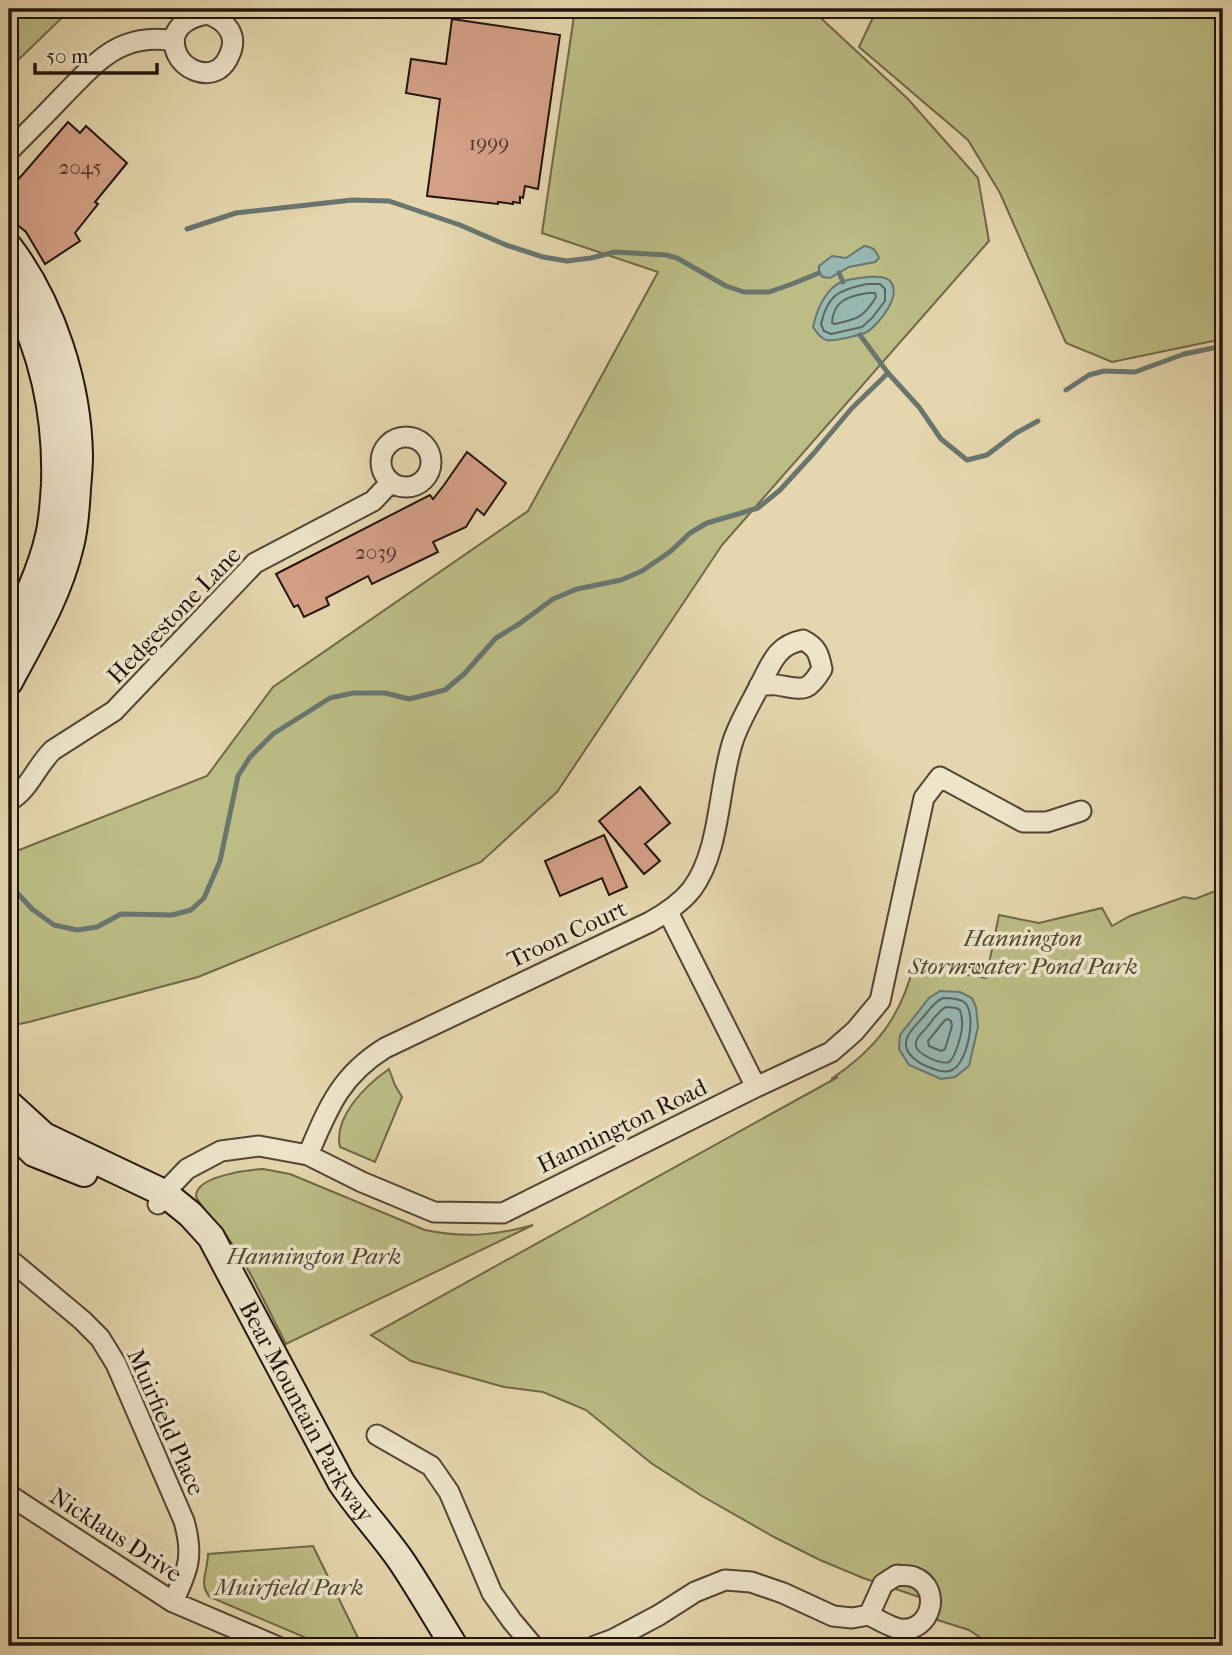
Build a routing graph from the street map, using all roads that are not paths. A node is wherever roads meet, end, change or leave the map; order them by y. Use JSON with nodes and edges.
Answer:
{"nodes":[{"id":1,"x":209,"y":11,"type":"edge"},
{"id":2,"x":174,"y":41,"type":"junction"},
{"id":3,"x":9,"y":151,"type":"edge"},
{"id":4,"x":9,"y":247,"type":"edge"},
{"id":5,"x":9,"y":289,"type":"edge"},
{"id":6,"x":390,"y":483,"type":"dead end"},
{"id":7,"x":9,"y":635,"type":"edge"},
{"id":8,"x":9,"y":682,"type":"edge"},
{"id":9,"x":759,"y":686,"type":"dead end"},
{"id":10,"x":9,"y":802,"type":"edge"},
{"id":11,"x":1081,"y":811,"type":"dead end"},
{"id":12,"x":668,"y":912,"type":"junction"},
{"id":13,"x":756,"y":1087,"type":"junction"},
{"id":14,"x":9,"y":1104,"type":"edge"},
{"id":15,"x":9,"y":1128,"type":"edge"},
{"id":16,"x":308,"y":1155,"type":"junction"},
{"id":17,"x":161,"y":1199,"type":"junction"},
{"id":18,"x":9,"y":1259,"type":"edge"},
{"id":19,"x":377,"y":1435,"type":"dead end"},
{"id":20,"x":9,"y":1495,"type":"edge"},
{"id":21,"x":173,"y":1602,"type":"junction"},
{"id":22,"x":869,"y":1615,"type":"dead end"},
{"id":23,"x":616,"y":1643,"type":"edge"},
{"id":24,"x":275,"y":1646,"type":"edge"},
{"id":25,"x":436,"y":1646,"type":"edge"},
{"id":26,"x":454,"y":1646,"type":"edge"},
{"id":27,"x":533,"y":1646,"type":"edge"},
{"id":28,"x":595,"y":1646,"type":"edge"}],
"edges":[{"from":1,"to":2,"type":"street"},
{"from":1,"to":2,"type":"street"},
{"from":2,"to":3,"type":"street"},
{"from":4,"to":8,"type":"street"},
{"from":5,"to":7,"type":"street"},
{"from":6,"to":10,"type":"street","name":"Hedgestone Lane"},
{"from":9,"to":12,"type":"street","name":"Troon Court"},
{"from":11,"to":13,"type":"street","name":"Hannington Road"},
{"from":12,"to":13,"type":"street"},
{"from":12,"to":16,"type":"street","name":"Troon Court"},
{"from":13,"to":16,"type":"street","name":"Hannington Road"},
{"from":14,"to":17,"type":"street","name":"Bear Mountain Parkway"},
{"from":15,"to":17,"type":"street","name":"Bear Mountain Parkway"},
{"from":16,"to":17,"type":"street","name":"Hannington Road"},
{"from":17,"to":25,"type":"street","name":"Bear Mountain Parkway"},
{"from":17,"to":26,"type":"street","name":"Bear Mountain Parkway"},
{"from":18,"to":21,"type":"street","name":"Muirfield Place"},
{"from":19,"to":27,"type":"street"},
{"from":20,"to":21,"type":"street","name":"Nicklaus Drive"},
{"from":21,"to":24,"type":"street","name":"Nicklaus Drive"},
{"from":22,"to":23,"type":"street"},
{"from":23,"to":28,"type":"street"}]}
